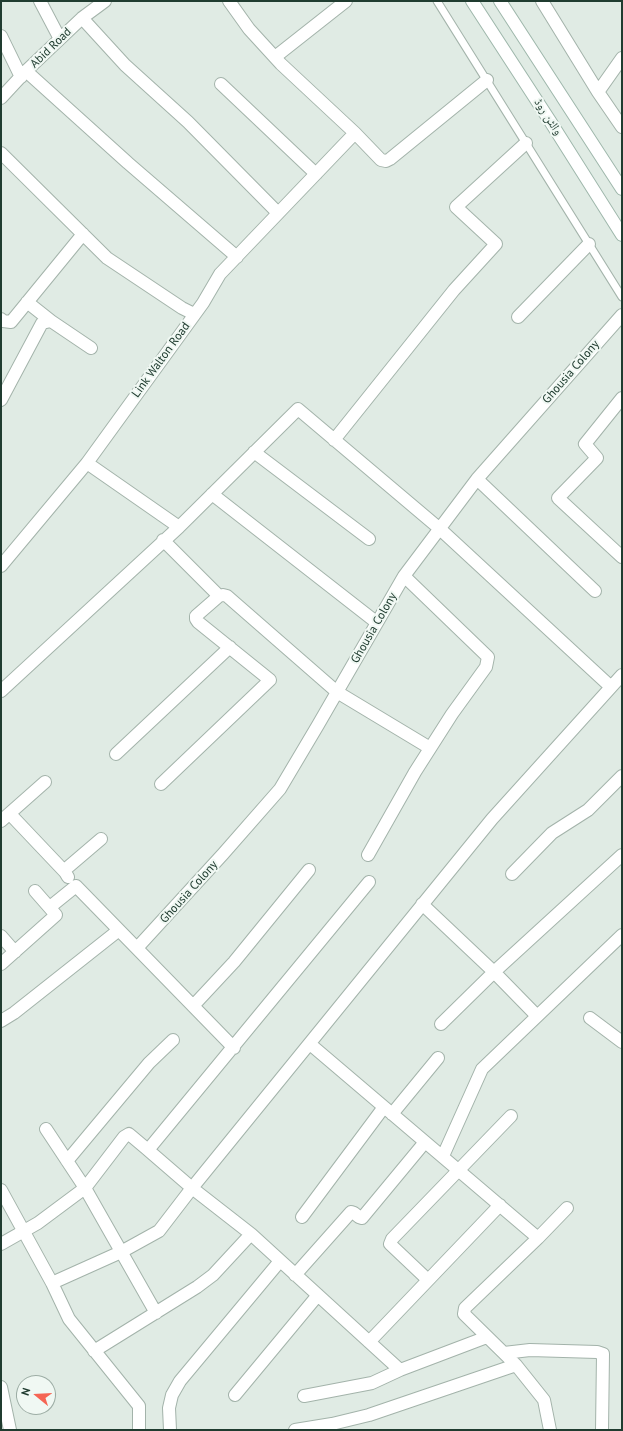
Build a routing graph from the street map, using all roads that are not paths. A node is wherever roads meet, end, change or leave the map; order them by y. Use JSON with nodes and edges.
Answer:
{"nodes":[{"id":1,"x":40,"y":1,"type":"edge"},
{"id":2,"x":105,"y":1,"type":"edge"},
{"id":3,"x":229,"y":1,"type":"edge"},
{"id":4,"x":346,"y":1,"type":"edge"},
{"id":5,"x":437,"y":1,"type":"edge"},
{"id":6,"x":472,"y":1,"type":"edge"},
{"id":7,"x":500,"y":1,"type":"edge"},
{"id":8,"x":542,"y":1,"type":"edge"},
{"id":9,"x":82,"y":18,"type":"junction"},
{"id":10,"x":1,"y":36,"type":"edge"},
{"id":11,"x":60,"y":39,"type":"junction"},
{"id":12,"x":275,"y":57,"type":"junction"},
{"id":13,"x":622,"y":58,"type":"edge"},
{"id":14,"x":24,"y":74,"type":"junction"},
{"id":15,"x":487,"y":80,"type":"junction"},
{"id":16,"x":221,"y":84,"type":"dead end"},
{"id":17,"x":598,"y":92,"type":"junction"},
{"id":18,"x":1,"y":98,"type":"edge"},
{"id":19,"x":622,"y":127,"type":"edge"},
{"id":20,"x":355,"y":133,"type":"junction"},
{"id":21,"x":526,"y":143,"type":"junction"},
{"id":22,"x":1,"y":153,"type":"edge"},
{"id":23,"x":316,"y":174,"type":"junction"},
{"id":24,"x":622,"y":189,"type":"edge"},
{"id":25,"x":278,"y":213,"type":"junction"},
{"id":26,"x":83,"y":234,"type":"junction"},
{"id":27,"x":622,"y":235,"type":"edge"},
{"id":28,"x":589,"y":244,"type":"junction"},
{"id":29,"x":237,"y":257,"type":"junction"},
{"id":30,"x":622,"y":297,"type":"edge"},
{"id":31,"x":27,"y":302,"type":"junction"},
{"id":32,"x":194,"y":314,"type":"junction"},
{"id":33,"x":622,"y":315,"type":"edge"},
{"id":34,"x":518,"y":317,"type":"dead end"},
{"id":35,"x":1,"y":319,"type":"edge"},
{"id":36,"x":51,"y":321,"type":"junction"},
{"id":37,"x":91,"y":348,"type":"dead end"},
{"id":38,"x":622,"y":398,"type":"edge"},
{"id":39,"x":1,"y":400,"type":"edge"},
{"id":40,"x":334,"y":440,"type":"junction"},
{"id":41,"x":254,"y":452,"type":"junction"},
{"id":42,"x":87,"y":463,"type":"junction"},
{"id":43,"x":477,"y":479,"type":"junction"},
{"id":44,"x":212,"y":494,"type":"junction"},
{"id":45,"x":179,"y":527,"type":"junction"},
{"id":46,"x":440,"y":529,"type":"junction"},
{"id":47,"x":368,"y":539,"type":"dead end"},
{"id":48,"x":163,"y":540,"type":"junction"},
{"id":49,"x":622,"y":557,"type":"edge"},
{"id":50,"x":1,"y":566,"type":"edge"},
{"id":51,"x":404,"y":576,"type":"junction"},
{"id":52,"x":595,"y":591,"type":"dead end"},
{"id":53,"x":220,"y":596,"type":"junction"},
{"id":54,"x":376,"y":622,"type":"junction"},
{"id":55,"x":230,"y":647,"type":"junction"},
{"id":56,"x":622,"y":675,"type":"edge"},
{"id":57,"x":611,"y":687,"type":"junction"},
{"id":58,"x":1,"y":691,"type":"edge"},
{"id":59,"x":337,"y":692,"type":"junction"},
{"id":60,"x":430,"y":748,"type":"junction"},
{"id":61,"x":116,"y":754,"type":"dead end"},
{"id":62,"x":622,"y":776,"type":"edge"},
{"id":63,"x":45,"y":782,"type":"dead end"},
{"id":64,"x":161,"y":784,"type":"dead end"},
{"id":65,"x":6,"y":817,"type":"edge"},
{"id":66,"x":101,"y":839,"type":"dead end"},
{"id":67,"x":368,"y":855,"type":"dead end"},
{"id":68,"x":622,"y":855,"type":"edge"},
{"id":69,"x":309,"y":870,"type":"dead end"},
{"id":70,"x":66,"y":872,"type":"junction"},
{"id":71,"x":512,"y":874,"type":"dead end"},
{"id":72,"x":369,"y":882,"type":"dead end"},
{"id":73,"x":76,"y":886,"type":"junction"},
{"id":74,"x":35,"y":891,"type":"dead end"},
{"id":75,"x":422,"y":904,"type":"junction"},
{"id":76,"x":50,"y":907,"type":"junction"},
{"id":77,"x":119,"y":930,"type":"junction"},
{"id":78,"x":622,"y":934,"type":"edge"},
{"id":79,"x":1,"y":936,"type":"edge"},
{"id":80,"x":137,"y":948,"type":"junction"},
{"id":81,"x":15,"y":952,"type":"junction"},
{"id":82,"x":1,"y":964,"type":"edge"},
{"id":83,"x":494,"y":972,"type":"junction"},
{"id":84,"x":193,"y":1006,"type":"junction"},
{"id":85,"x":537,"y":1016,"type":"junction"},
{"id":86,"x":590,"y":1018,"type":"dead end"},
{"id":87,"x":1,"y":1021,"type":"edge"},
{"id":88,"x":441,"y":1024,"type":"dead end"},
{"id":89,"x":173,"y":1040,"type":"dead end"},
{"id":90,"x":622,"y":1042,"type":"edge"},
{"id":91,"x":310,"y":1044,"type":"junction"},
{"id":92,"x":234,"y":1048,"type":"junction"},
{"id":93,"x":438,"y":1058,"type":"dead end"},
{"id":94,"x":388,"y":1111,"type":"junction"},
{"id":95,"x":511,"y":1116,"type":"dead end"},
{"id":96,"x":46,"y":1129,"type":"dead end"},
{"id":97,"x":426,"y":1142,"type":"junction"},
{"id":98,"x":148,"y":1150,"type":"junction"},
{"id":99,"x":443,"y":1156,"type":"junction"},
{"id":100,"x":67,"y":1161,"type":"junction"},
{"id":101,"x":458,"y":1170,"type":"junction"},
{"id":102,"x":85,"y":1188,"type":"junction"},
{"id":103,"x":192,"y":1188,"type":"junction"},
{"id":104,"x":1,"y":1190,"type":"edge"},
{"id":105,"x":500,"y":1205,"type":"junction"},
{"id":106,"x":567,"y":1208,"type":"dead end"},
{"id":107,"x":302,"y":1217,"type":"dead end"},
{"id":108,"x":24,"y":1232,"type":"junction"},
{"id":109,"x":251,"y":1234,"type":"junction"},
{"id":110,"x":538,"y":1238,"type":"junction"},
{"id":111,"x":1,"y":1244,"type":"edge"},
{"id":112,"x":120,"y":1252,"type":"junction"},
{"id":113,"x":280,"y":1261,"type":"junction"},
{"id":114,"x":296,"y":1275,"type":"junction"},
{"id":115,"x":428,"y":1280,"type":"junction"},
{"id":116,"x":52,"y":1283,"type":"junction"},
{"id":117,"x":318,"y":1295,"type":"junction"},
{"id":118,"x":156,"y":1313,"type":"junction"},
{"id":119,"x":487,"y":1337,"type":"junction"},
{"id":120,"x":369,"y":1342,"type":"junction"},
{"id":121,"x":94,"y":1351,"type":"junction"},
{"id":122,"x":504,"y":1353,"type":"junction"},
{"id":123,"x":516,"y":1365,"type":"junction"},
{"id":124,"x":400,"y":1370,"type":"junction"},
{"id":125,"x":1,"y":1387,"type":"edge"},
{"id":126,"x":235,"y":1395,"type":"dead end"},
{"id":127,"x":304,"y":1396,"type":"dead end"},
{"id":128,"x":10,"y":1430,"type":"edge"},
{"id":129,"x":139,"y":1430,"type":"edge"},
{"id":130,"x":170,"y":1430,"type":"edge"},
{"id":131,"x":296,"y":1430,"type":"edge"},
{"id":132,"x":550,"y":1430,"type":"edge"},
{"id":133,"x":602,"y":1430,"type":"edge"}],
"edges":[{"from":1,"to":11,"type":"street"},
{"from":2,"to":9,"type":"street","name":"Abid Road"},
{"from":3,"to":12,"type":"street"},
{"from":4,"to":12,"type":"street"},
{"from":5,"to":15,"type":"lane"},
{"from":6,"to":27,"type":"street","name":"والٹن روڈ"},
{"from":7,"to":24,"type":"street","name":"والٹن روڈ"},
{"from":8,"to":17,"type":"street"},
{"from":9,"to":11,"type":"street","name":"Abid Road"},
{"from":9,"to":25,"type":"street"},
{"from":10,"to":14,"type":"street"},
{"from":11,"to":14,"type":"street","name":"Abid Road"},
{"from":12,"to":20,"type":"street"},
{"from":13,"to":17,"type":"street"},
{"from":14,"to":18,"type":"street","name":"Abid Road"},
{"from":14,"to":29,"type":"street"},
{"from":15,"to":20,"type":"street"},
{"from":15,"to":21,"type":"lane"},
{"from":16,"to":23,"type":"street"},
{"from":17,"to":19,"type":"street"},
{"from":20,"to":23,"type":"street"},
{"from":21,"to":28,"type":"lane"},
{"from":21,"to":40,"type":"street"},
{"from":22,"to":26,"type":"street","name":"Link Walton Road"},
{"from":23,"to":25,"type":"street"},
{"from":25,"to":29,"type":"street"},
{"from":26,"to":31,"type":"street"},
{"from":26,"to":32,"type":"street","name":"Link Walton Road"},
{"from":28,"to":30,"type":"lane"},
{"from":28,"to":34,"type":"street"},
{"from":29,"to":32,"type":"street"},
{"from":31,"to":35,"type":"street"},
{"from":31,"to":36,"type":"street"},
{"from":32,"to":42,"type":"street","name":"Link Walton Road"},
{"from":33,"to":43,"type":"street","name":"Ghousia Colony"},
{"from":36,"to":37,"type":"street"},
{"from":36,"to":39,"type":"street"},
{"from":38,"to":49,"type":"street"},
{"from":40,"to":41,"type":"street"},
{"from":40,"to":46,"type":"street"},
{"from":41,"to":44,"type":"street"},
{"from":41,"to":47,"type":"street"},
{"from":42,"to":45,"type":"street"},
{"from":42,"to":50,"type":"street","name":"Link Walton Road"},
{"from":43,"to":46,"type":"street","name":"Ghousia Colony"},
{"from":43,"to":52,"type":"street"},
{"from":44,"to":45,"type":"street"},
{"from":44,"to":54,"type":"street"},
{"from":45,"to":48,"type":"street"},
{"from":46,"to":51,"type":"street","name":"Ghousia Colony"},
{"from":46,"to":57,"type":"street"},
{"from":48,"to":53,"type":"street"},
{"from":48,"to":58,"type":"street"},
{"from":51,"to":54,"type":"street","name":"Ghousia Colony"},
{"from":51,"to":60,"type":"street"},
{"from":53,"to":55,"type":"street"},
{"from":53,"to":59,"type":"street"},
{"from":54,"to":59,"type":"street","name":"Ghousia Colony"},
{"from":55,"to":61,"type":"street"},
{"from":55,"to":64,"type":"street"},
{"from":56,"to":57,"type":"street"},
{"from":57,"to":75,"type":"street"},
{"from":59,"to":60,"type":"street"},
{"from":59,"to":80,"type":"street","name":"Ghousia Colony"},
{"from":60,"to":67,"type":"street"},
{"from":62,"to":71,"type":"street"},
{"from":63,"to":65,"type":"street"},
{"from":65,"to":70,"type":"street"},
{"from":66,"to":70,"type":"street"},
{"from":68,"to":83,"type":"street"},
{"from":69,"to":84,"type":"street"},
{"from":70,"to":73,"type":"street"},
{"from":72,"to":92,"type":"street"},
{"from":73,"to":76,"type":"street"},
{"from":73,"to":77,"type":"street"},
{"from":74,"to":76,"type":"street"},
{"from":75,"to":83,"type":"street"},
{"from":75,"to":91,"type":"street"},
{"from":76,"to":81,"type":"street"},
{"from":77,"to":80,"type":"street"},
{"from":77,"to":87,"type":"street"},
{"from":78,"to":85,"type":"street"},
{"from":79,"to":81,"type":"street"},
{"from":80,"to":84,"type":"street"},
{"from":81,"to":82,"type":"street"},
{"from":83,"to":85,"type":"street"},
{"from":83,"to":88,"type":"street"},
{"from":84,"to":92,"type":"street"},
{"from":85,"to":99,"type":"street"},
{"from":86,"to":90,"type":"street"},
{"from":89,"to":100,"type":"street"},
{"from":91,"to":94,"type":"street"},
{"from":91,"to":103,"type":"street"},
{"from":92,"to":98,"type":"street"},
{"from":93,"to":94,"type":"street"},
{"from":94,"to":97,"type":"street"},
{"from":94,"to":107,"type":"street"},
{"from":95,"to":101,"type":"street"},
{"from":96,"to":100,"type":"street"},
{"from":97,"to":99,"type":"street"},
{"from":97,"to":114,"type":"street"},
{"from":98,"to":102,"type":"street"},
{"from":98,"to":103,"type":"street"},
{"from":99,"to":101,"type":"street"},
{"from":100,"to":102,"type":"street"},
{"from":101,"to":105,"type":"street"},
{"from":101,"to":115,"type":"street"},
{"from":102,"to":108,"type":"street"},
{"from":102,"to":112,"type":"street"},
{"from":103,"to":109,"type":"street"},
{"from":103,"to":112,"type":"street"},
{"from":104,"to":108,"type":"street"},
{"from":105,"to":110,"type":"street"},
{"from":105,"to":115,"type":"street"},
{"from":106,"to":110,"type":"street"},
{"from":108,"to":111,"type":"street"},
{"from":108,"to":116,"type":"street"},
{"from":109,"to":113,"type":"street"},
{"from":109,"to":118,"type":"street"},
{"from":110,"to":119,"type":"street"},
{"from":112,"to":116,"type":"street"},
{"from":112,"to":118,"type":"street"},
{"from":113,"to":114,"type":"street"},
{"from":113,"to":130,"type":"street"},
{"from":114,"to":117,"type":"street"},
{"from":115,"to":120,"type":"street"},
{"from":116,"to":121,"type":"street"},
{"from":117,"to":120,"type":"street"},
{"from":117,"to":126,"type":"street"},
{"from":118,"to":121,"type":"street"},
{"from":119,"to":122,"type":"street"},
{"from":119,"to":124,"type":"street"},
{"from":120,"to":124,"type":"street"},
{"from":121,"to":129,"type":"street"},
{"from":122,"to":123,"type":"street"},
{"from":122,"to":133,"type":"street"},
{"from":123,"to":131,"type":"street"},
{"from":123,"to":132,"type":"street"},
{"from":124,"to":127,"type":"street"},
{"from":125,"to":128,"type":"street"}]}
